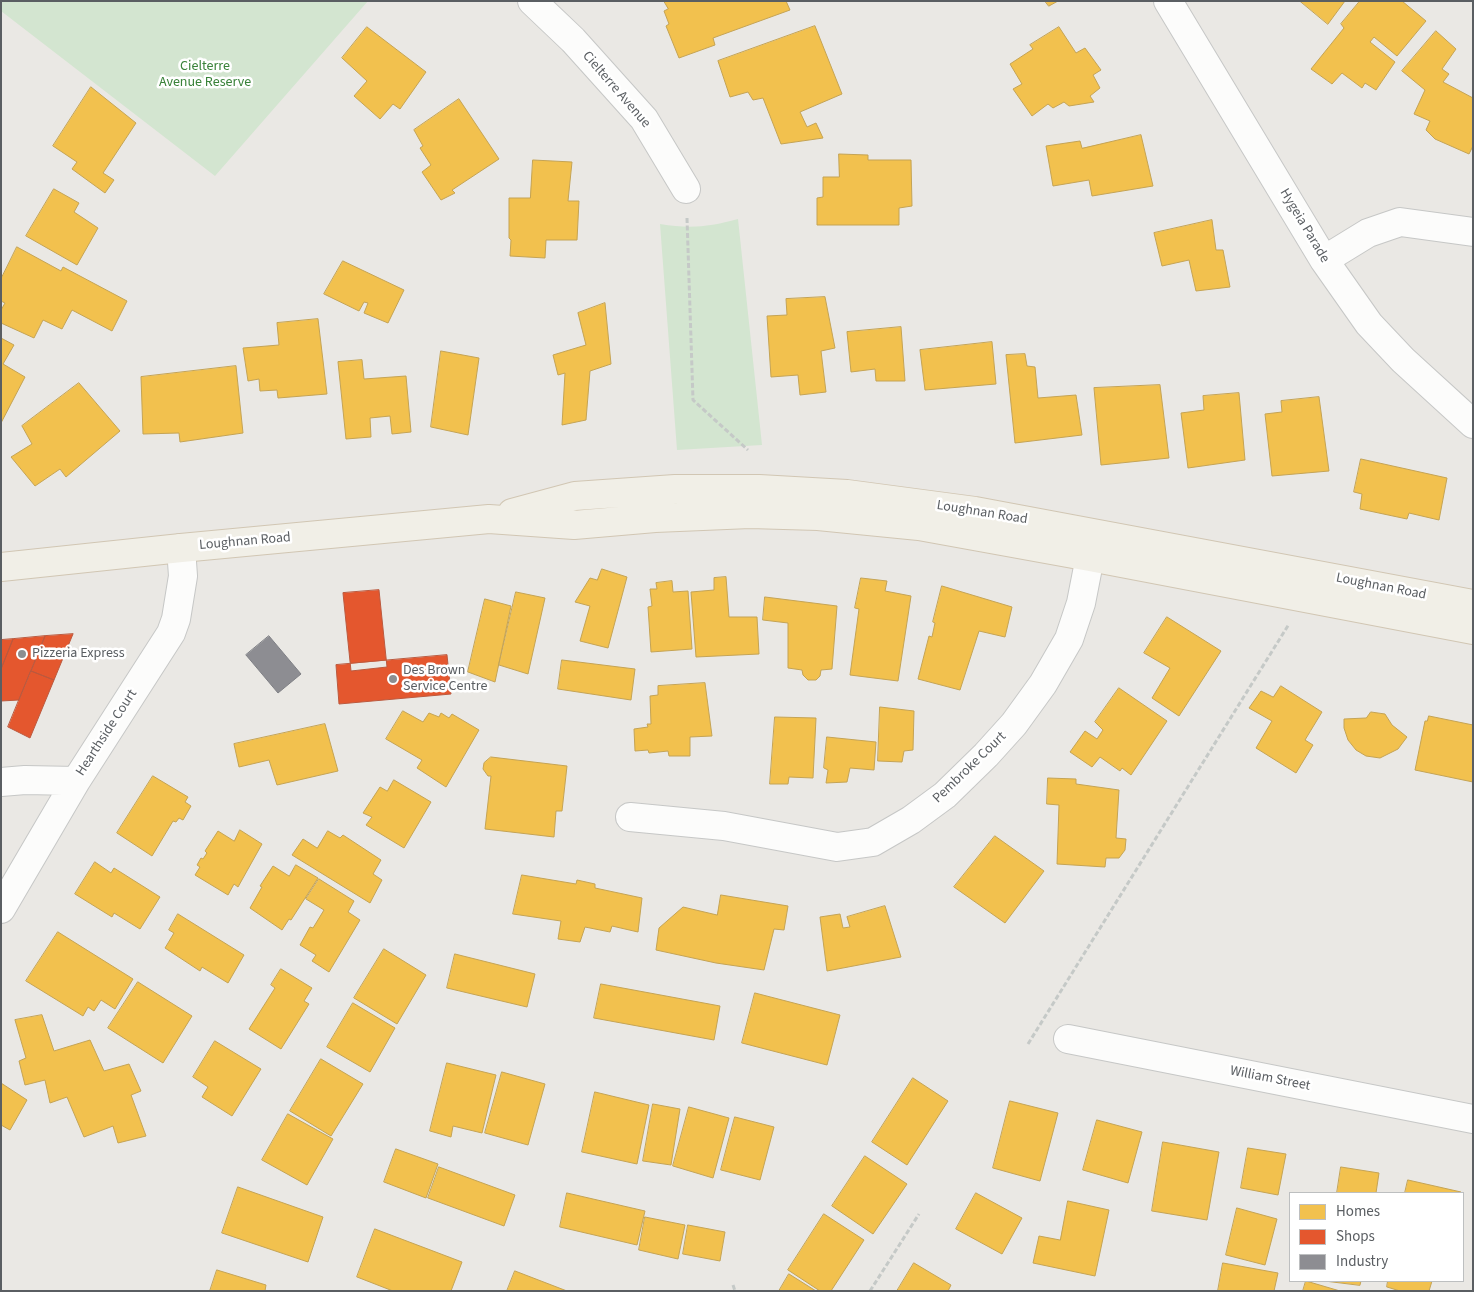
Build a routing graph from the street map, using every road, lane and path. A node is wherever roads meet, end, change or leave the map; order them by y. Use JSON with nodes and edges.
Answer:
{"nodes":[{"id":1,"x":532,"y":1,"type":"edge"},
{"id":2,"x":1168,"y":1,"type":"edge"},
{"id":3,"x":686,"y":190,"type":"joint"},
{"id":4,"x":1473,"y":232,"type":"edge"},
{"id":5,"x":1324,"y":260,"type":"junction"},
{"id":6,"x":1473,"y":424,"type":"edge"},
{"id":7,"x":748,"y":450,"type":"dead end"},
{"id":8,"x":489,"y":519,"type":"junction"},
{"id":9,"x":181,"y":548,"type":"junction"},
{"id":10,"x":1090,"y":557,"type":"junction"},
{"id":11,"x":1,"y":567,"type":"edge"},
{"id":12,"x":1473,"y":604,"type":"edge"},
{"id":13,"x":1289,"y":623,"type":"dead end"},
{"id":14,"x":1473,"y":630,"type":"edge"},
{"id":15,"x":76,"y":780,"type":"junction"},
{"id":16,"x":1,"y":782,"type":"edge"},
{"id":17,"x":630,"y":817,"type":"dead end"},
{"id":18,"x":1,"y":909,"type":"edge"},
{"id":19,"x":1068,"y":1039,"type":"dead end"},
{"id":20,"x":1028,"y":1044,"type":"dead end"},
{"id":21,"x":1473,"y":1119,"type":"edge"},
{"id":22,"x":919,"y":1214,"type":"dead end"},
{"id":23,"x":733,"y":1285,"type":"dead end"},
{"id":24,"x":735,"y":1291,"type":"edge"},
{"id":25,"x":870,"y":1291,"type":"edge"}],
"edges":[{"from":1,"to":3,"type":"street","name":"Cielterre Avenue"},
{"from":2,"to":5,"type":"street","name":"Hygeia Parade"},
{"from":3,"to":7,"type":"path"},
{"from":4,"to":5,"type":"street"},
{"from":5,"to":6,"type":"street","name":"Hygeia Parade"},
{"from":8,"to":9,"type":"main road","name":"Loughnan Road"},
{"from":8,"to":10,"type":"main road","name":"Loughnan Road"},
{"from":8,"to":12,"type":"main road","name":"Loughnan Road"},
{"from":9,"to":11,"type":"main road","name":"Loughnan Road"},
{"from":9,"to":15,"type":"street","name":"Hearthside Court"},
{"from":10,"to":14,"type":"main road","name":"Loughnan Road"},
{"from":10,"to":17,"type":"street","name":"Pembroke Court"},
{"from":13,"to":20,"type":"path"},
{"from":15,"to":16,"type":"street"},
{"from":15,"to":18,"type":"street","name":"Hearthside Court"},
{"from":19,"to":21,"type":"street","name":"William Street"},
{"from":22,"to":25,"type":"path"},
{"from":23,"to":24,"type":"path"}]}
